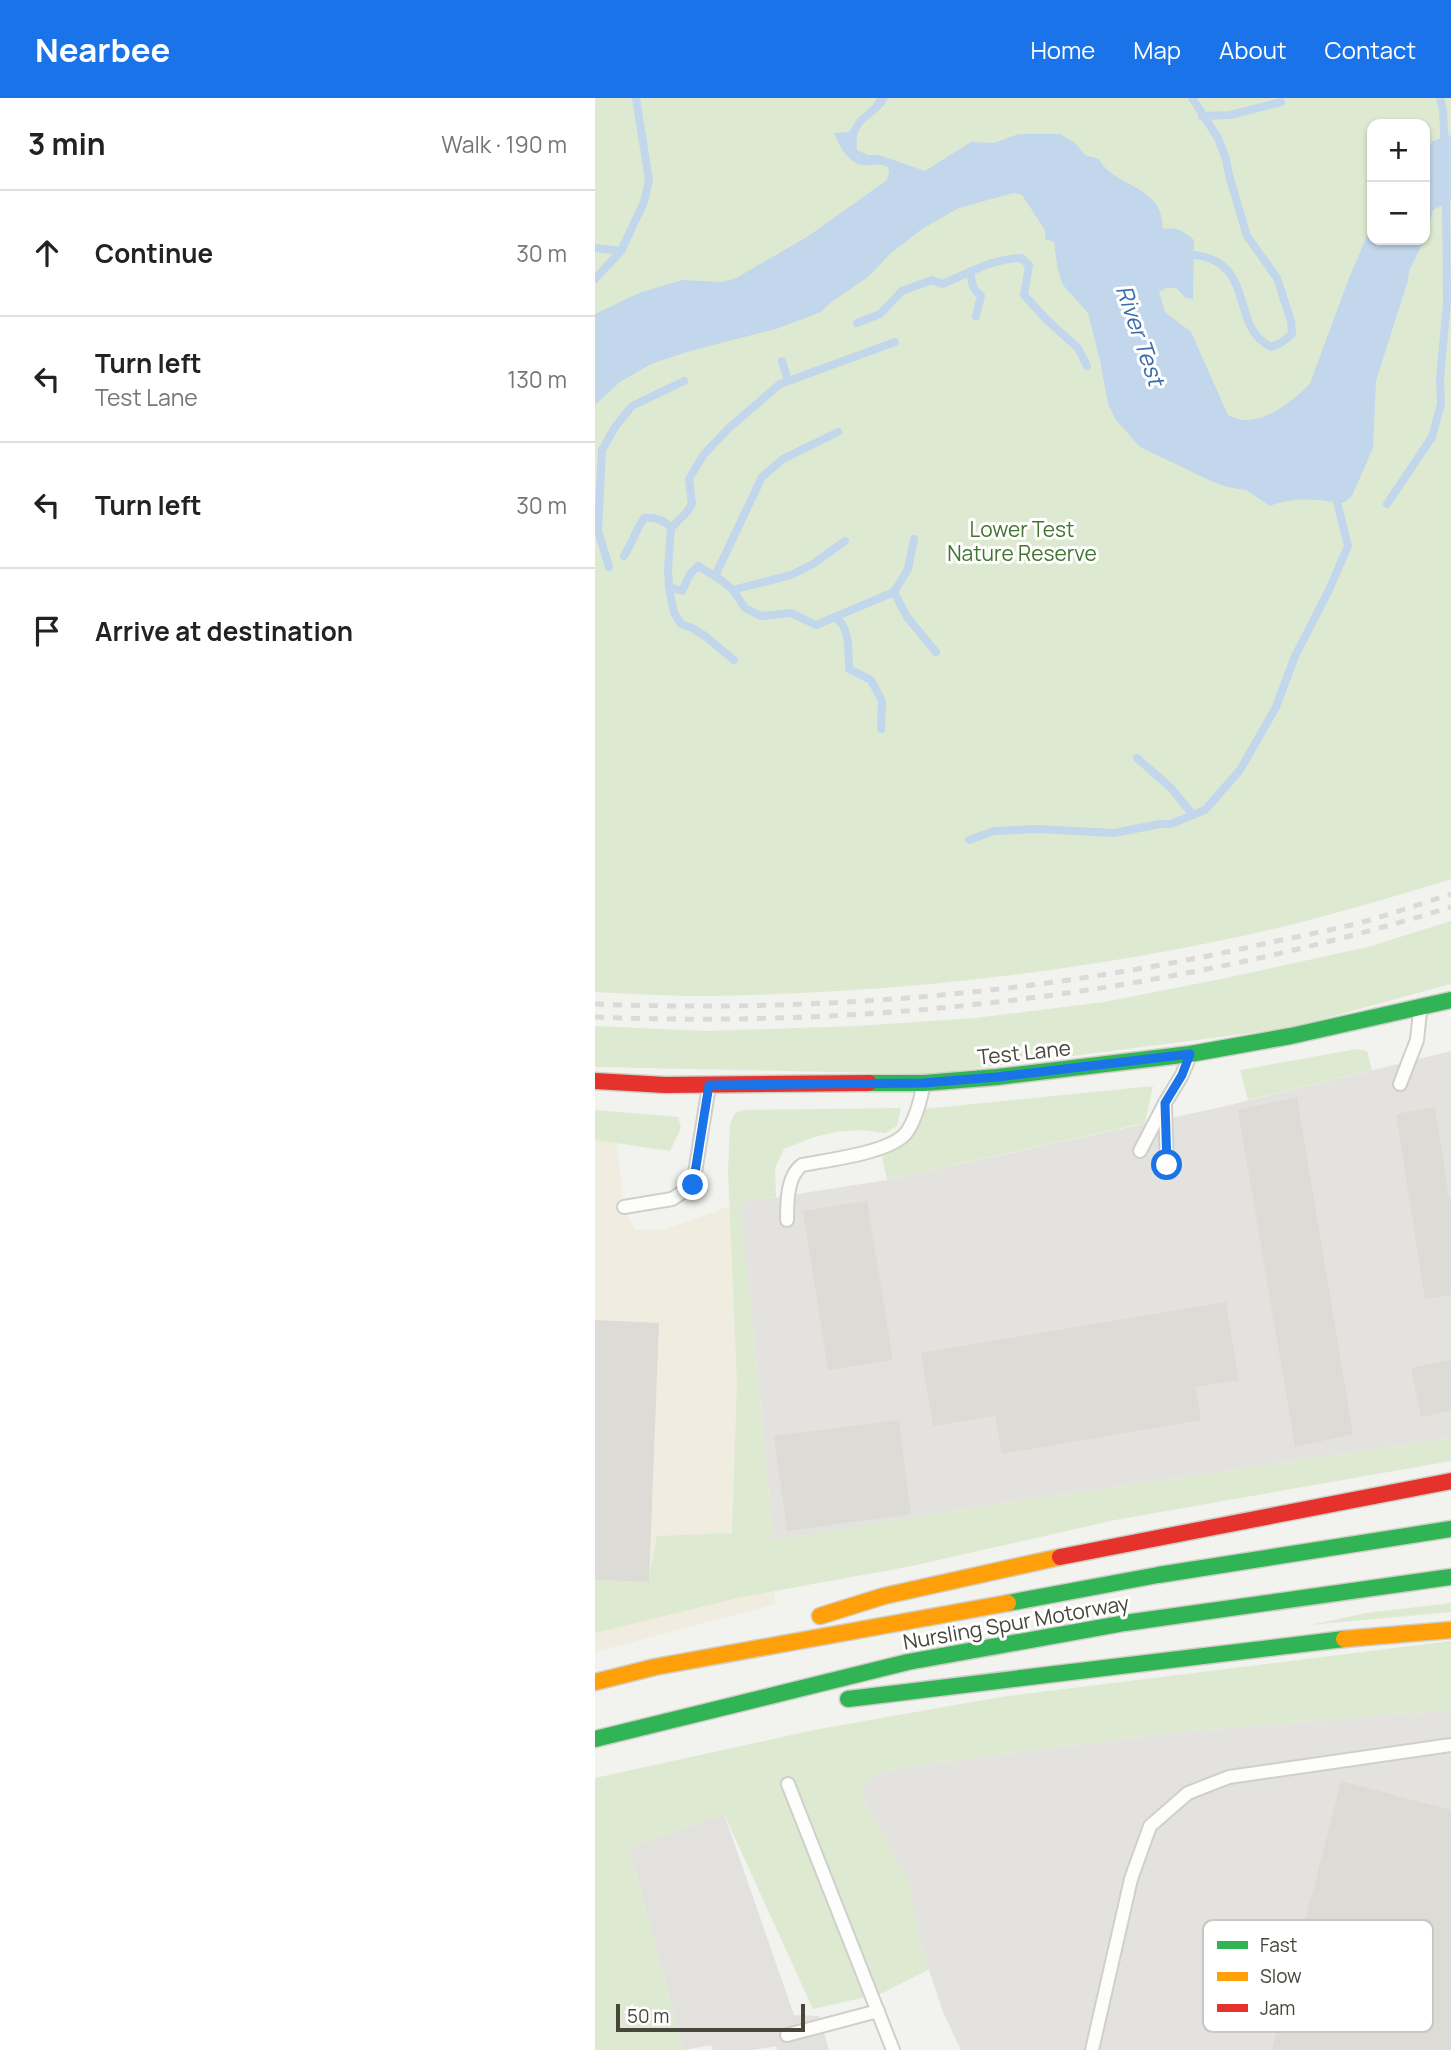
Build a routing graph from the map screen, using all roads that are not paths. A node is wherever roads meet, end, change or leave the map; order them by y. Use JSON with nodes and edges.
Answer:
{"nodes":[{"id":1,"x":1451,"y":1000,"type":"edge"},
{"id":2,"x":1420,"y":1008,"type":"junction"},
{"id":3,"x":1190,"y":1054,"type":"junction"},
{"id":4,"x":595,"y":1081,"type":"edge"},
{"id":5,"x":923,"y":1083,"type":"junction"},
{"id":6,"x":1400,"y":1084,"type":"dead end"},
{"id":7,"x":709,"y":1085,"type":"junction"},
{"id":8,"x":1165,"y":1103,"type":"junction"},
{"id":9,"x":1140,"y":1151,"type":"dead end"},
{"id":10,"x":1167,"y":1165,"type":"dead end"},
{"id":11,"x":624,"y":1207,"type":"dead end"},
{"id":12,"x":787,"y":1220,"type":"dead end"},
{"id":13,"x":1451,"y":1481,"type":"edge"},
{"id":14,"x":1451,"y":1529,"type":"edge"},
{"id":15,"x":1451,"y":1577,"type":"edge"},
{"id":16,"x":807,"y":1620,"type":"dead end"},
{"id":17,"x":782,"y":1628,"type":"dead end"},
{"id":18,"x":1451,"y":1630,"type":"edge"},
{"id":19,"x":655,"y":1667,"type":"junction"},
{"id":20,"x":595,"y":1682,"type":"edge"},
{"id":21,"x":837,"y":1700,"type":"dead end"},
{"id":22,"x":796,"y":1705,"type":"dead end"},
{"id":23,"x":660,"y":1722,"type":"junction"},
{"id":24,"x":595,"y":1739,"type":"edge"},
{"id":25,"x":1451,"y":1745,"type":"edge"},
{"id":26,"x":788,"y":1784,"type":"dead end"},
{"id":27,"x":878,"y":2011,"type":"junction"},
{"id":28,"x":787,"y":2035,"type":"dead end"},
{"id":29,"x":893,"y":2050,"type":"edge"},
{"id":30,"x":1092,"y":2050,"type":"edge"}],
"edges":[{"from":1,"to":2,"type":"main road","name":"Test Lane"},
{"from":2,"to":3,"type":"main road","name":"Test Lane"},
{"from":2,"to":6,"type":"lane"},
{"from":3,"to":5,"type":"main road","name":"Test Lane"},
{"from":3,"to":8,"type":"lane"},
{"from":4,"to":7,"type":"main road","name":"Test Lane"},
{"from":5,"to":7,"type":"main road","name":"Test Lane"},
{"from":5,"to":12,"type":"lane"},
{"from":7,"to":11,"type":"lane"},
{"from":8,"to":9,"type":"lane"},
{"from":8,"to":10,"type":"lane"},
{"from":13,"to":16,"type":"main road"},
{"from":14,"to":19,"type":"main road","name":"Nursling Spur Motorway"},
{"from":15,"to":23,"type":"main road","name":"Nursling Spur Motorway"},
{"from":17,"to":19,"type":"main road"},
{"from":18,"to":21,"type":"main road"},
{"from":19,"to":20,"type":"main road","name":"Nursling Spur Motorway"},
{"from":22,"to":23,"type":"main road"},
{"from":23,"to":24,"type":"main road","name":"Nursling Spur Motorway"},
{"from":25,"to":30,"type":"lane"},
{"from":26,"to":27,"type":"lane"},
{"from":27,"to":28,"type":"lane"},
{"from":27,"to":29,"type":"lane"}]}
